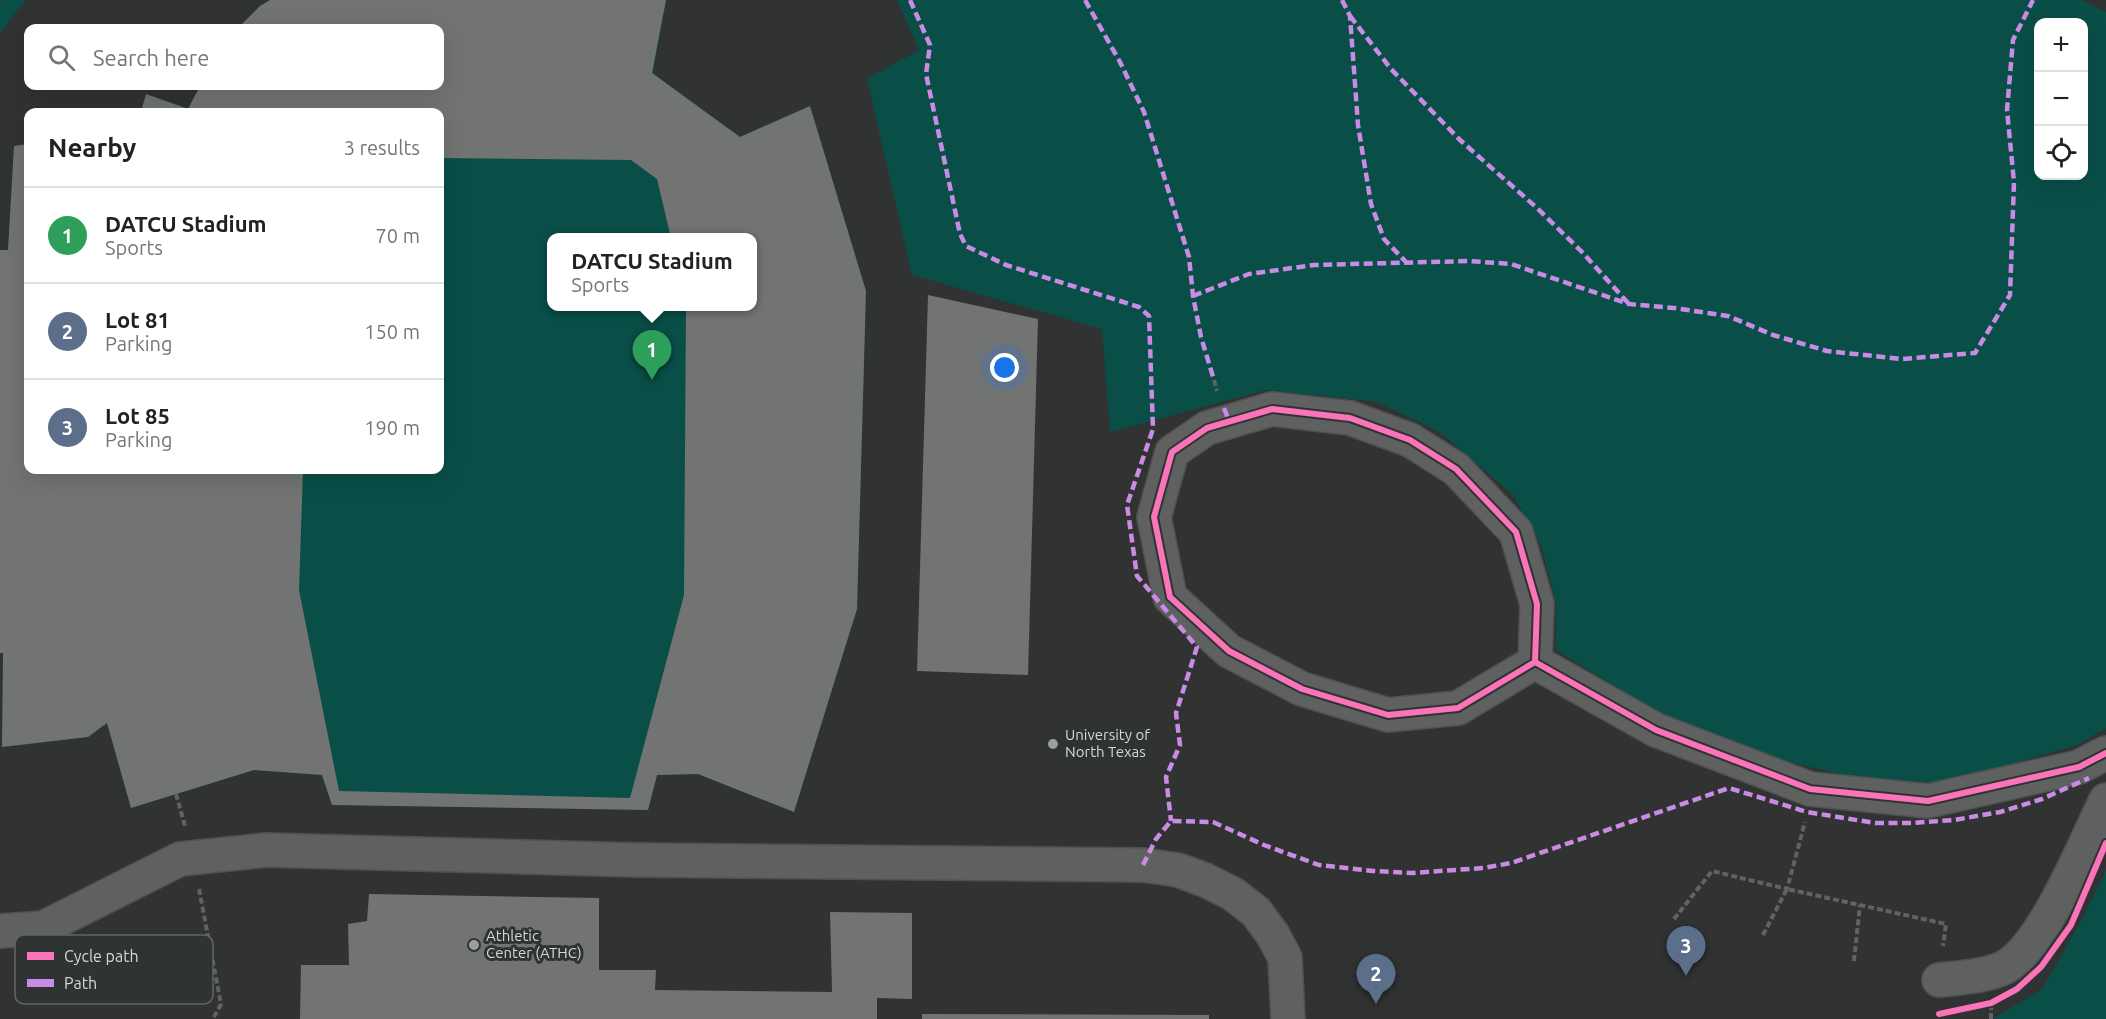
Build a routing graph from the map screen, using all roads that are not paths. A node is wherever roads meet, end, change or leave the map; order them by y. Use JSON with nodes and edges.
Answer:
{"nodes":[{"id":1,"x":1535,"y":662,"type":"junction"},
{"id":2,"x":2106,"y":753,"type":"edge"},
{"id":3,"x":2106,"y":800,"type":"edge"},
{"id":4,"x":0,"y":931,"type":"edge"},
{"id":5,"x":1940,"y":980,"type":"dead end"},
{"id":6,"x":1288,"y":1019,"type":"edge"}],
"edges":[{"from":1,"to":1,"type":"street"},
{"from":1,"to":2,"type":"street"},
{"from":3,"to":5,"type":"street"},
{"from":4,"to":6,"type":"street"}]}
